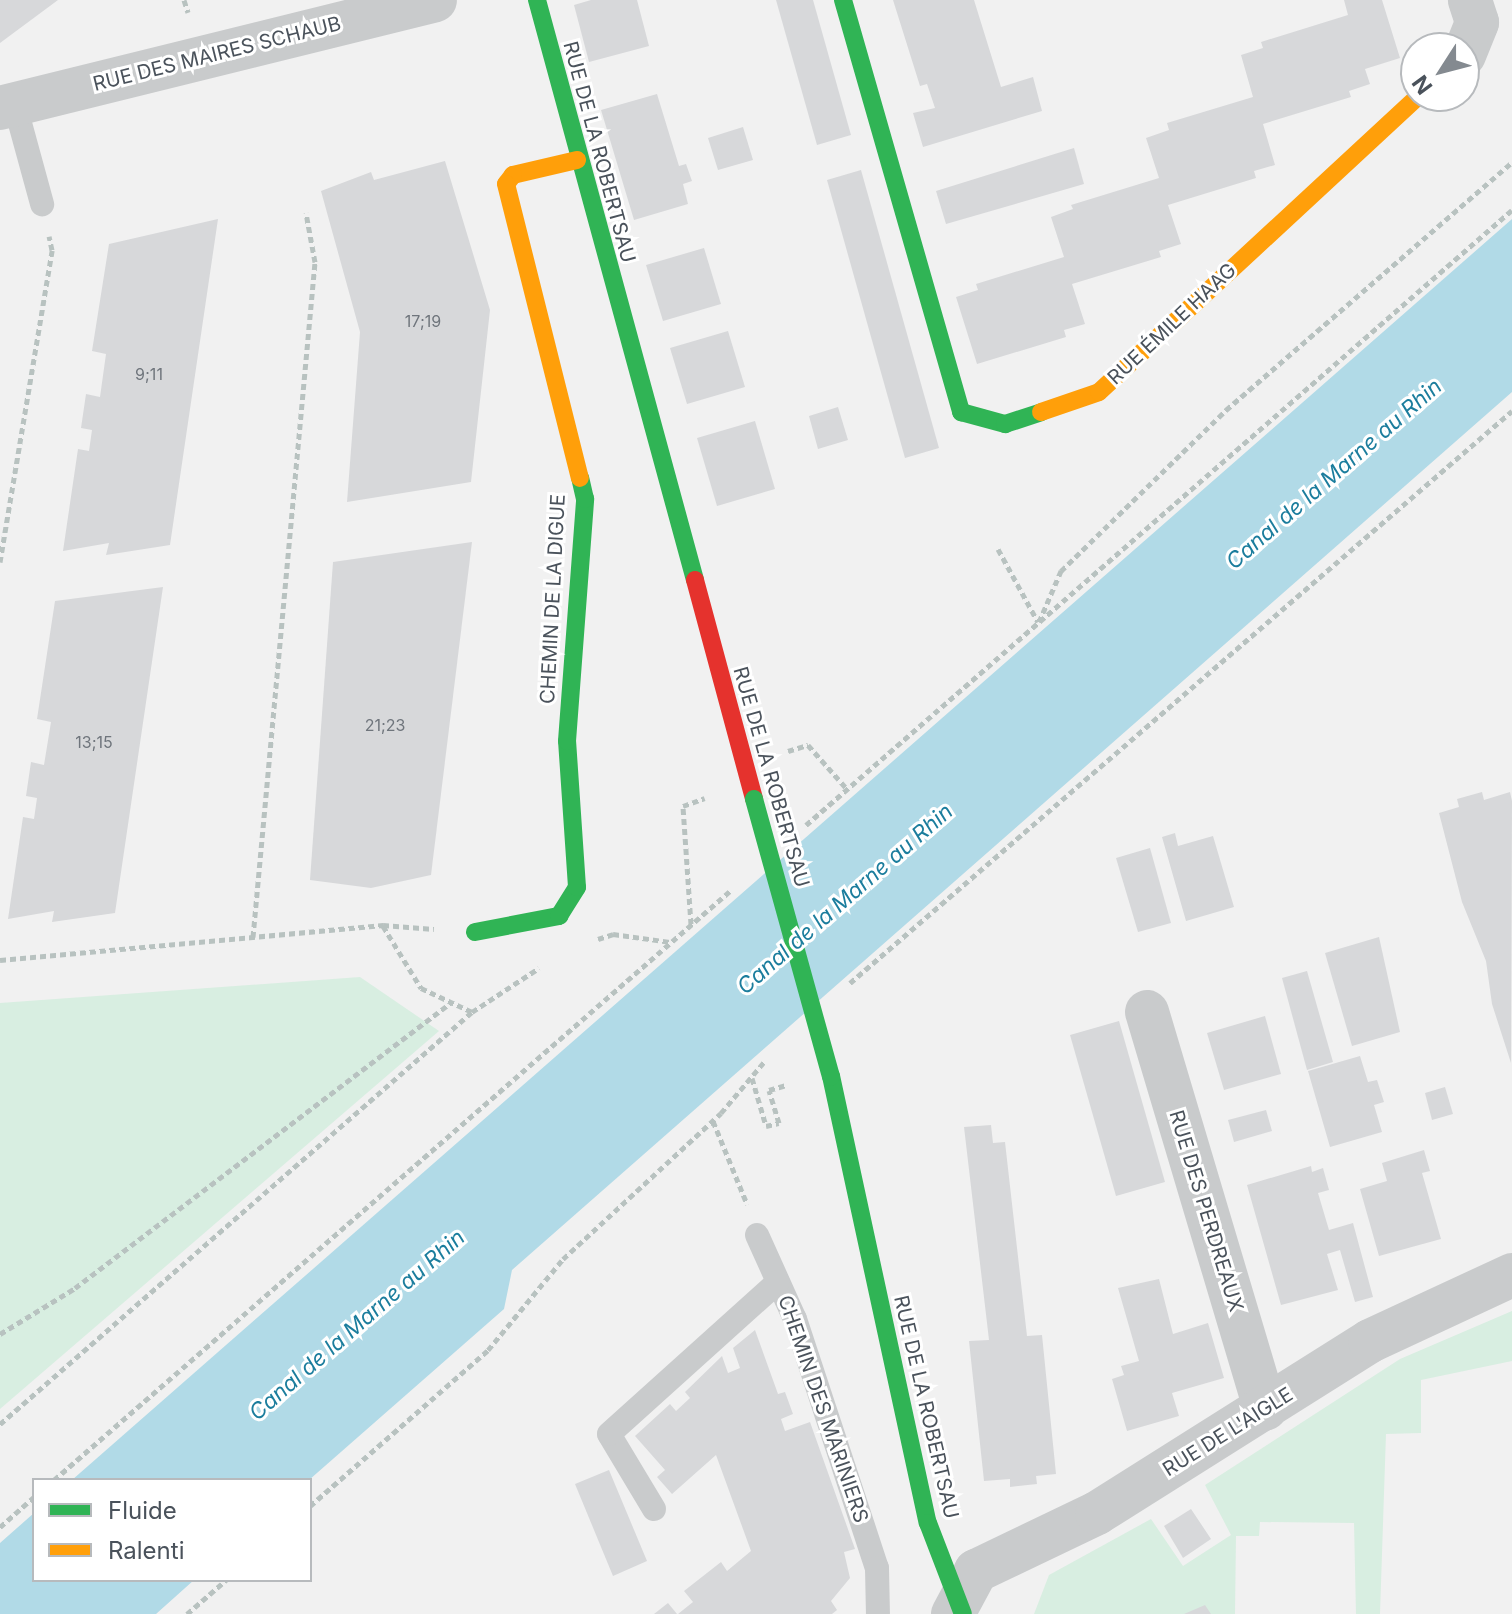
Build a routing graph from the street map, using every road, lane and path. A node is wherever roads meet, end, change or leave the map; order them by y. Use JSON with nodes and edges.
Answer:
{"nodes":[{"id":1,"x":184,"y":0,"type":"edge"},
{"id":2,"x":435,"y":0,"type":"edge"},
{"id":3,"x":537,"y":0,"type":"edge"},
{"id":4,"x":843,"y":0,"type":"edge"},
{"id":5,"x":1470,"y":0,"type":"edge"},
{"id":6,"x":188,"y":12,"type":"dead end"},
{"id":7,"x":1473,"y":32,"type":"edge"},
{"id":8,"x":8,"y":106,"type":"edge"},
{"id":9,"x":1402,"y":112,"type":"edge"},
{"id":10,"x":577,"y":160,"type":"junction"},
{"id":11,"x":1512,"y":162,"type":"edge"},
{"id":12,"x":42,"y":204,"type":"joint"},
{"id":13,"x":1512,"y":210,"type":"edge"},
{"id":14,"x":306,"y":213,"type":"dead end"},
{"id":15,"x":1512,"y":411,"type":"edge"},
{"id":16,"x":998,"y":549,"type":"dead end"},
{"id":17,"x":0,"y":562,"type":"edge"},
{"id":18,"x":1039,"y":623,"type":"junction"},
{"id":19,"x":832,"y":773,"type":"dead end"},
{"id":20,"x":847,"y":789,"type":"junction"},
{"id":21,"x":705,"y":798,"type":"dead end"},
{"id":22,"x":805,"y":826,"type":"dead end"},
{"id":23,"x":691,"y":924,"type":"dead end"},
{"id":24,"x":475,"y":932,"type":"dead end"},
{"id":25,"x":253,"y":937,"type":"junction"},
{"id":26,"x":672,"y":942,"type":"dead end"},
{"id":27,"x":0,"y":960,"type":"edge"},
{"id":28,"x":842,"y":990,"type":"dead end"},
{"id":29,"x":451,"y":1003,"type":"junction"},
{"id":30,"x":1147,"y":1012,"type":"dead end"},
{"id":31,"x":764,"y":1062,"type":"dead end"},
{"id":32,"x":751,"y":1077,"type":"junction"},
{"id":33,"x":787,"y":1085,"type":"dead end"},
{"id":34,"x":713,"y":1120,"type":"junction"},
{"id":35,"x":757,"y":1235,"type":"joint"},
{"id":36,"x":1512,"y":1275,"type":"edge"},
{"id":37,"x":778,"y":1282,"type":"junction"},
{"id":38,"x":0,"y":1334,"type":"edge"},
{"id":39,"x":1265,"y":1409,"type":"junction"},
{"id":40,"x":0,"y":1424,"type":"edge"},
{"id":41,"x":56,"y":1478,"type":"edge"},
{"id":42,"x":32,"y":1499,"type":"edge"},
{"id":43,"x":312,"y":1504,"type":"edge"},
{"id":44,"x":654,"y":1509,"type":"dead end"},
{"id":45,"x":0,"y":1527,"type":"edge"},
{"id":46,"x":224,"y":1582,"type":"edge"},
{"id":47,"x":958,"y":1611,"type":"edge"},
{"id":48,"x":187,"y":1614,"type":"edge"},
{"id":49,"x":878,"y":1614,"type":"edge"}],
"edges":[{"from":1,"to":6,"type":"path"},
{"from":2,"to":8,"type":"street","name":"RUE DES MAIRES SCHAUB"},
{"from":3,"to":10,"type":"street","name":"RUE DE LA ROBERTSAU"},
{"from":4,"to":9,"type":"street","name":"RUE ÉMILE HAAG"},
{"from":5,"to":7,"type":"street"},
{"from":8,"to":12,"type":"lane"},
{"from":10,"to":24,"type":"street","name":"CHEMIN DE LA DIGUE"},
{"from":10,"to":47,"type":"street","name":"RUE DE LA ROBERTSAU","bridge":true},
{"from":11,"to":18,"type":"path"},
{"from":12,"to":17,"type":"path"},
{"from":13,"to":18,"type":"path"},
{"from":14,"to":25,"type":"path"},
{"from":15,"to":28,"type":"path"},
{"from":16,"to":18,"type":"path"},
{"from":18,"to":20,"type":"path"},
{"from":19,"to":20,"type":"path"},
{"from":20,"to":22,"type":"path"},
{"from":21,"to":23,"type":"path"},
{"from":25,"to":27,"type":"path"},
{"from":25,"to":29,"type":"path"},
{"from":26,"to":41,"type":"path"},
{"from":29,"to":38,"type":"path"},
{"from":29,"to":40,"type":"path"},
{"from":30,"to":39,"type":"street","name":"RUE DES PERDREAUX"},
{"from":31,"to":32,"type":"path"},
{"from":32,"to":33,"type":"path"},
{"from":32,"to":34,"type":"path"},
{"from":34,"to":35,"type":"path"},
{"from":34,"to":43,"type":"path"},
{"from":35,"to":37,"type":"lane","name":"CHEMIN DES MARINIERS"},
{"from":36,"to":39,"type":"street","name":"RUE DE L'AIGLE"},
{"from":37,"to":44,"type":"lane"},
{"from":37,"to":49,"type":"lane","name":"CHEMIN DES MARINIERS"},
{"from":39,"to":47,"type":"street","name":"RUE DE L'AIGLE"},
{"from":42,"to":45,"type":"path"},
{"from":46,"to":48,"type":"path"}]}
